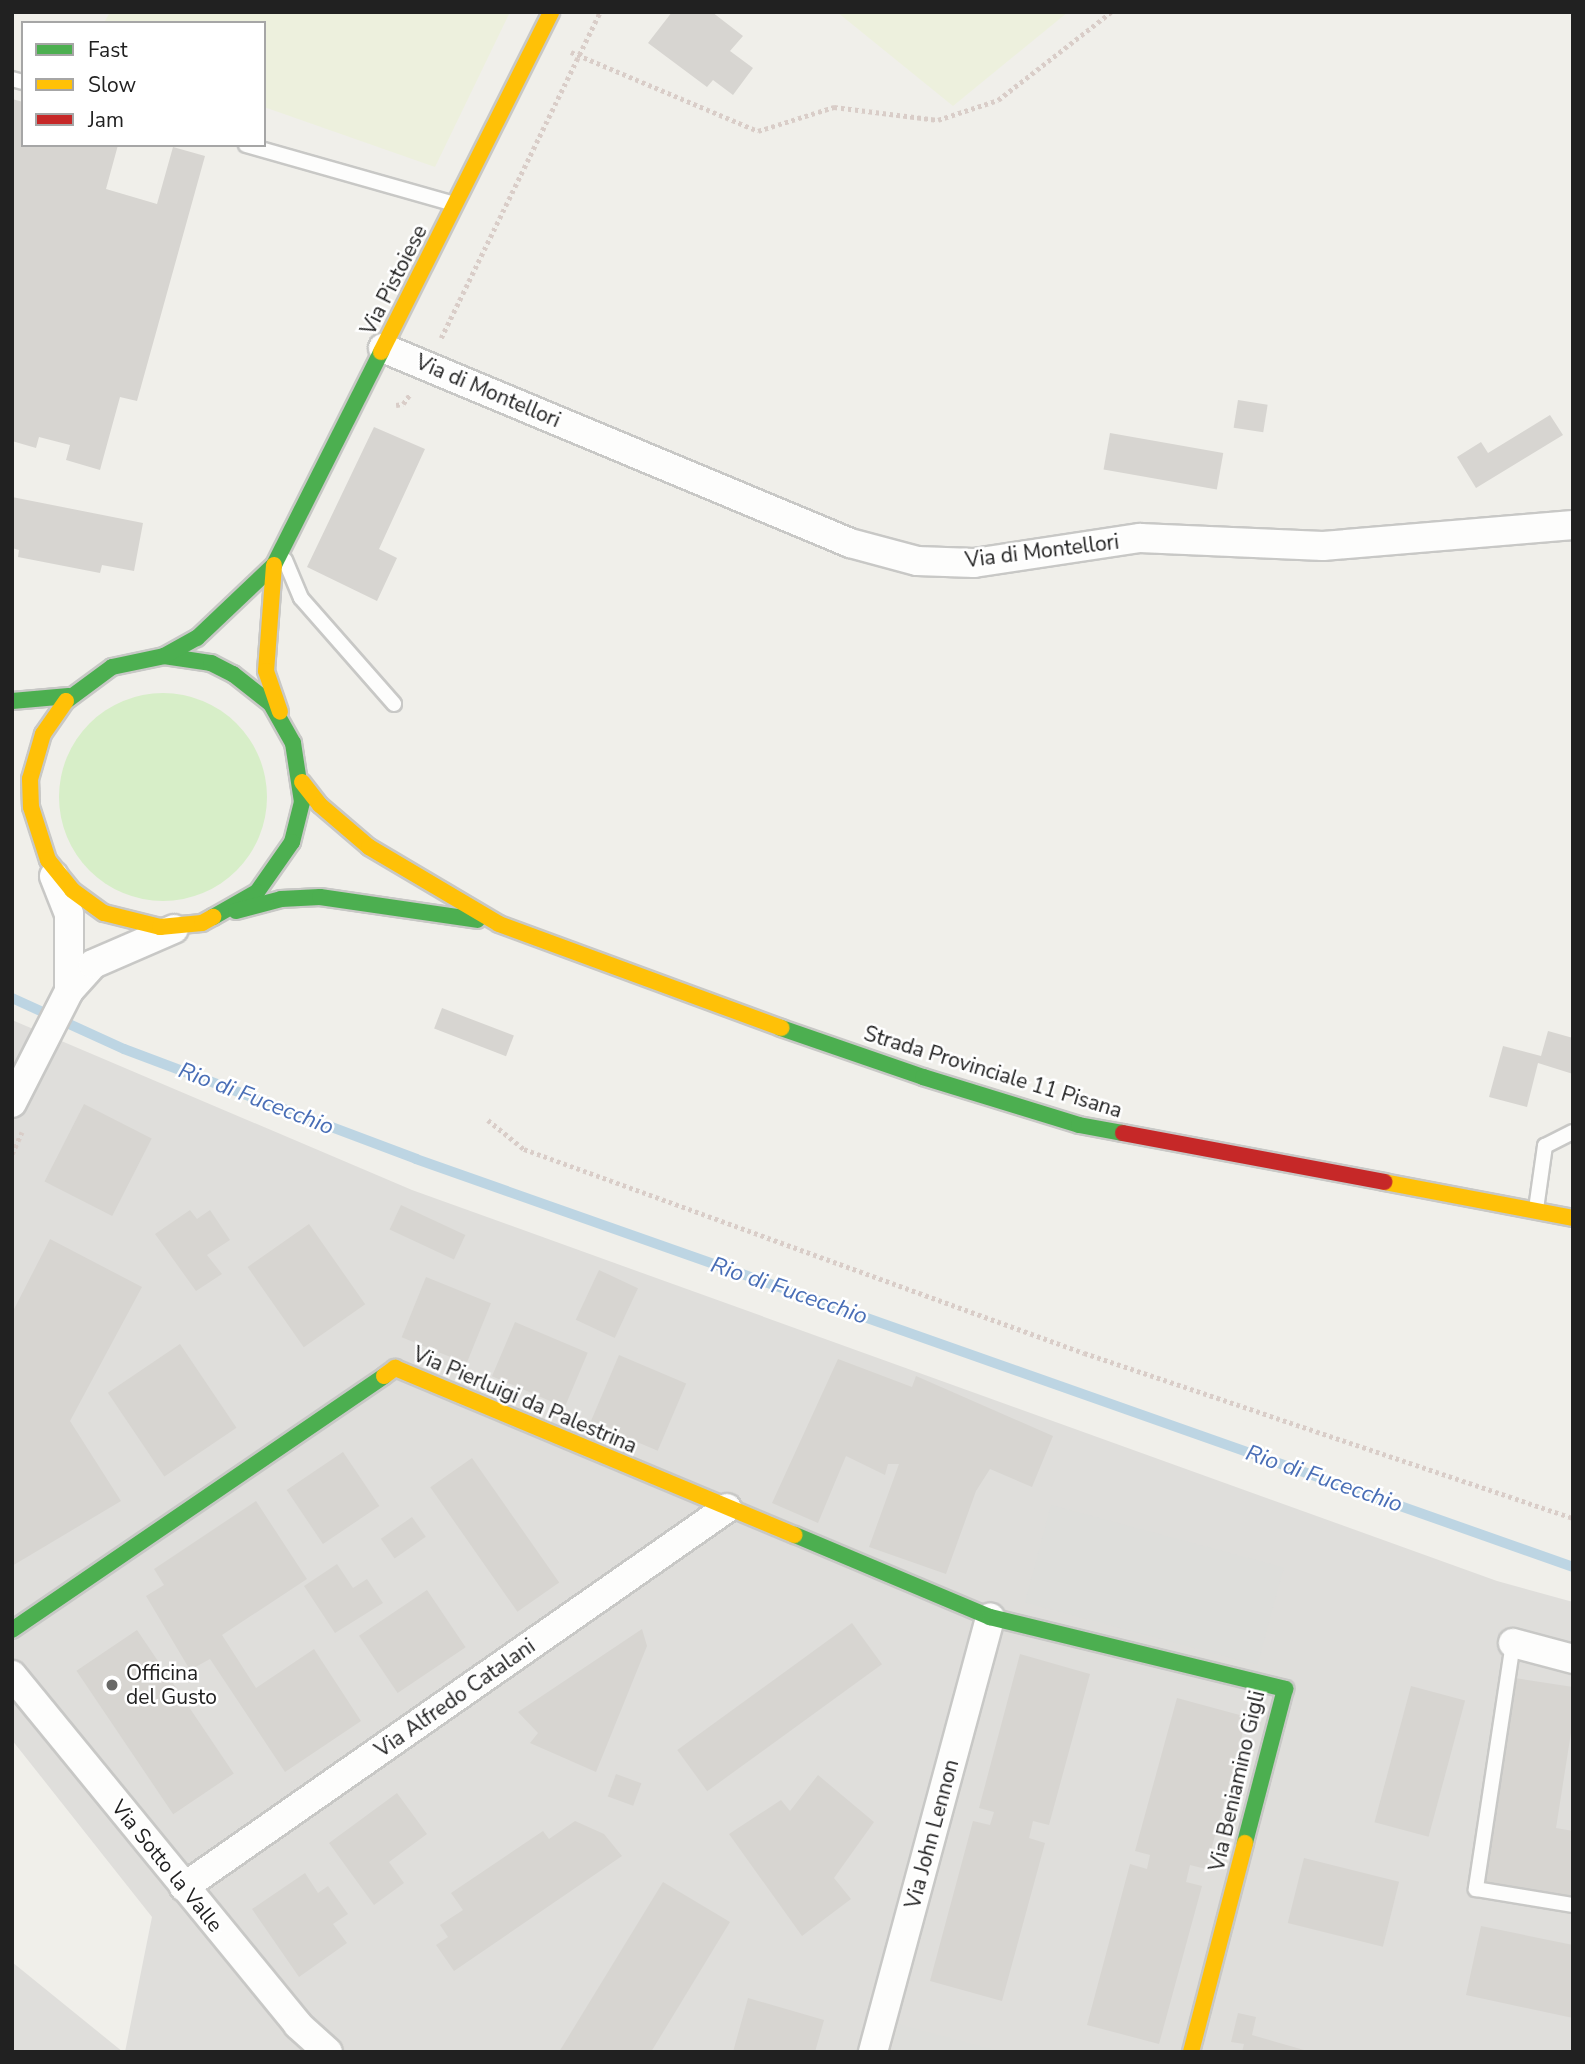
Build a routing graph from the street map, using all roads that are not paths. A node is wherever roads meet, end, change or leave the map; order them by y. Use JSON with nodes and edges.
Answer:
{"nodes":[{"id":1,"x":551,"y":12,"type":"edge"},
{"id":2,"x":253,"y":147,"type":"edge"},
{"id":3,"x":455,"y":204,"type":"junction"},
{"id":4,"x":383,"y":348,"type":"junction"},
{"id":5,"x":1573,"y":525,"type":"edge"},
{"id":6,"x":278,"y":559,"type":"junction"},
{"id":7,"x":164,"y":656,"type":"junction"},
{"id":8,"x":69,"y":696,"type":"junction"},
{"id":9,"x":12,"y":701,"type":"edge"},
{"id":10,"x":394,"y":704,"type":"dead end"},
{"id":11,"x":284,"y":724,"type":"junction"},
{"id":12,"x":14,"y":760,"type":"dead end"},
{"id":13,"x":30,"y":779,"type":"junction"},
{"id":14,"x":302,"y":782,"type":"junction"},
{"id":15,"x":48,"y":860,"type":"junction"},
{"id":16,"x":223,"y":915,"type":"junction"},
{"id":17,"x":499,"y":924,"type":"junction"},
{"id":18,"x":180,"y":927,"type":"junction"},
{"id":19,"x":69,"y":991,"type":"junction"},
{"id":20,"x":12,"y":1103,"type":"edge"},
{"id":21,"x":1573,"y":1132,"type":"edge"},
{"id":22,"x":1535,"y":1214,"type":"junction"},
{"id":23,"x":1573,"y":1218,"type":"edge"},
{"id":24,"x":727,"y":1508,"type":"junction"},
{"id":25,"x":990,"y":1617,"type":"junction"},
{"id":26,"x":12,"y":1630,"type":"edge"},
{"id":27,"x":1513,"y":1643,"type":"joint"},
{"id":28,"x":1573,"y":1659,"type":"edge"},
{"id":29,"x":12,"y":1675,"type":"edge"},
{"id":30,"x":184,"y":1887,"type":"junction"},
{"id":31,"x":1573,"y":1905,"type":"edge"},
{"id":32,"x":328,"y":2052,"type":"edge"},
{"id":33,"x":873,"y":2052,"type":"edge"},
{"id":34,"x":1191,"y":2052,"type":"edge"}],
"edges":[{"from":1,"to":3,"type":"main road","name":"Via Pistoiese"},
{"from":2,"to":3,"type":"lane"},
{"from":3,"to":4,"type":"main road","name":"Via Pistoiese"},
{"from":4,"to":5,"type":"street","name":"Via di Montellori"},
{"from":4,"to":6,"type":"main road","name":"Via Pistoiese"},
{"from":6,"to":7,"type":"main road","name":"Via Pistoiese"},
{"from":6,"to":10,"type":"lane"},
{"from":6,"to":11,"type":"main road","name":"Via Pistoiese"},
{"from":7,"to":8,"type":"main road"},
{"from":7,"to":11,"type":"main road"},
{"from":8,"to":9,"type":"main road"},
{"from":8,"to":13,"type":"main road"},
{"from":11,"to":14,"type":"main road","name":"Via Pistoiese"},
{"from":12,"to":13,"type":"main road"},
{"from":13,"to":15,"type":"main road"},
{"from":14,"to":16,"type":"main road"},
{"from":14,"to":17,"type":"main road","name":"Strada Provinciale 11 Pisana"},
{"from":15,"to":18,"type":"main road","name":"Strada Provinciale 11 Pisana"},
{"from":15,"to":19,"type":"street"},
{"from":16,"to":17,"type":"main road","name":"Strada Provinciale 11 Pisana"},
{"from":16,"to":18,"type":"main road","name":"Strada Provinciale 11 Pisana"},
{"from":17,"to":22,"type":"main road","name":"Strada Provinciale 11 Pisana"},
{"from":18,"to":19,"type":"street"},
{"from":19,"to":20,"type":"street"},
{"from":21,"to":22,"type":"lane"},
{"from":22,"to":23,"type":"main road","name":"Strada Provinciale 11 Pisana"},
{"from":24,"to":25,"type":"main road","name":"Via Pierluigi da Palestrina"},
{"from":24,"to":26,"type":"main road","name":"Via Pierluigi da Palestrina"},
{"from":24,"to":30,"type":"street","name":"Via Alfredo Catalani"},
{"from":25,"to":33,"type":"street","name":"Via John Lennon"},
{"from":25,"to":34,"type":"main road","name":"Via Beniamino Gigli"},
{"from":27,"to":28,"type":"street"},
{"from":27,"to":31,"type":"lane"},
{"from":29,"to":30,"type":"street","name":"Via Sotto la Valle"},
{"from":30,"to":32,"type":"street","name":"Via Sotto la Valle"}]}
